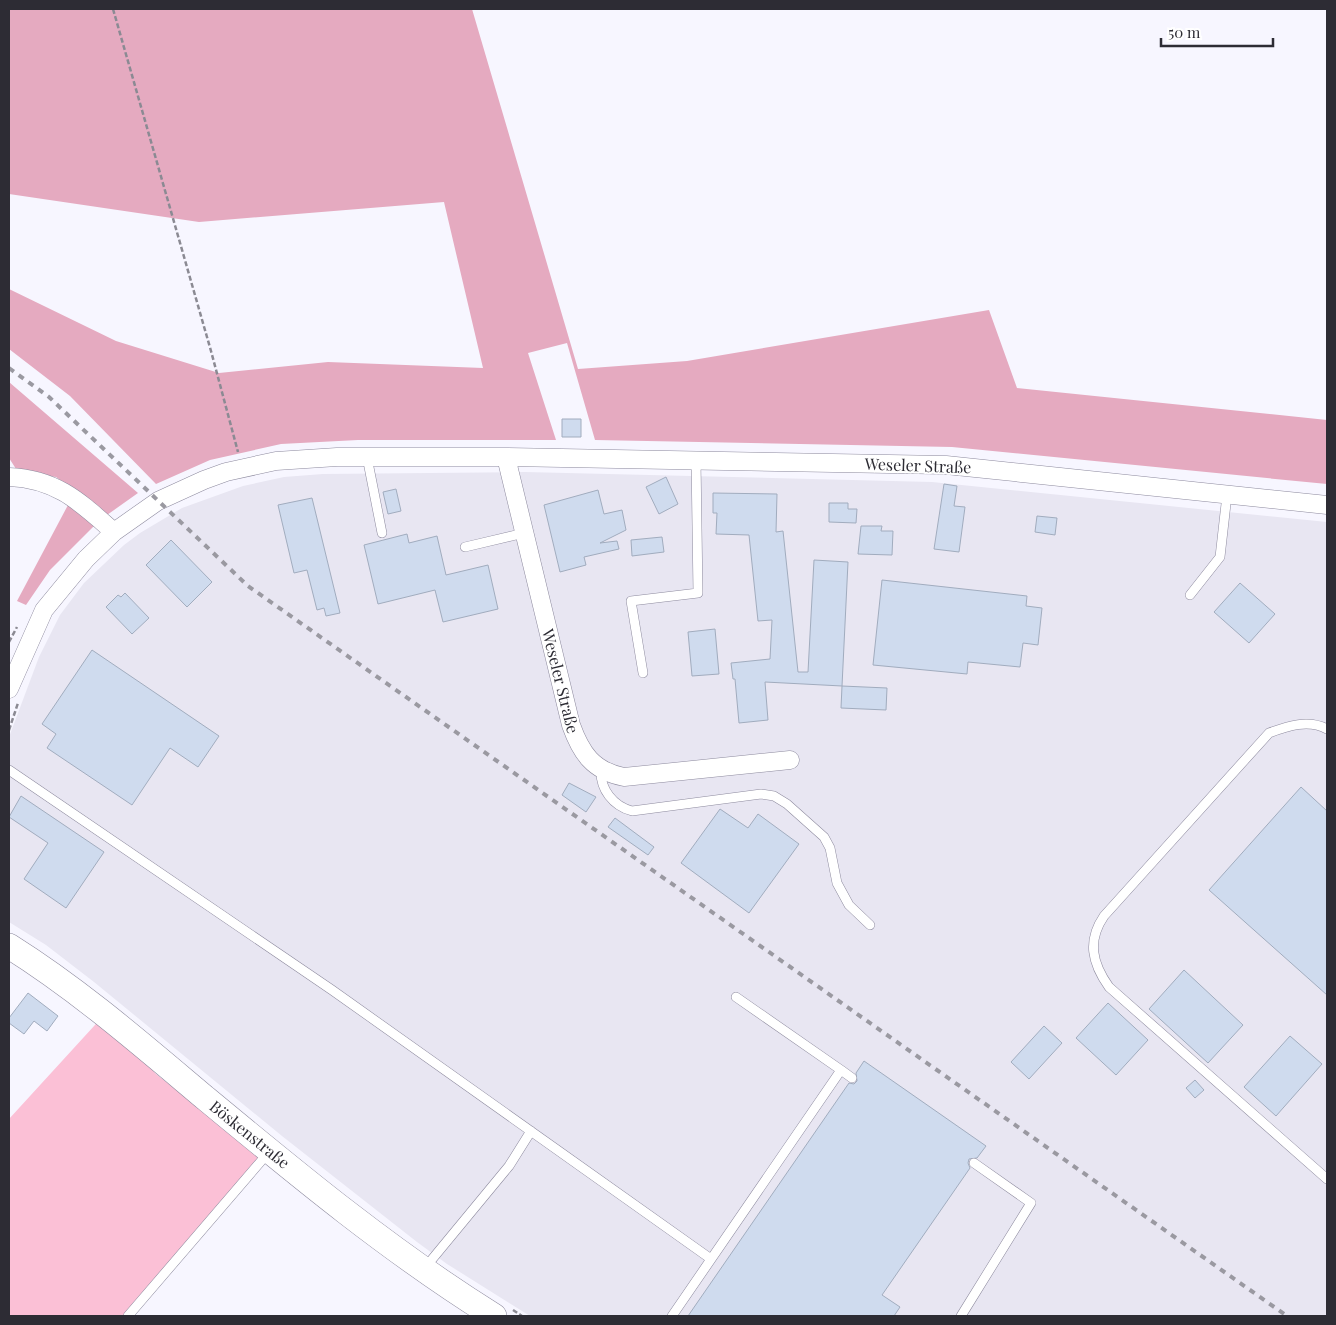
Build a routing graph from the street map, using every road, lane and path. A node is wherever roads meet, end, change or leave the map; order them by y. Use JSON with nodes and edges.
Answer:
{"nodes":[{"id":1,"x":113,"y":9,"type":"edge"},
{"id":2,"x":367,"y":457,"type":"junction"},
{"id":3,"x":506,"y":457,"type":"junction"},
{"id":4,"x":696,"y":460,"type":"junction"},
{"id":5,"x":242,"y":468,"type":"junction"},
{"id":6,"x":9,"y":478,"type":"edge"},
{"id":7,"x":1228,"y":495,"type":"junction"},
{"id":8,"x":1327,"y":505,"type":"edge"},
{"id":9,"x":114,"y":532,"type":"junction"},
{"id":10,"x":382,"y":533,"type":"dead end"},
{"id":11,"x":524,"y":533,"type":"junction"},
{"id":12,"x":465,"y":547,"type":"dead end"},
{"id":13,"x":1190,"y":595,"type":"dead end"},
{"id":14,"x":643,"y":673,"type":"dead end"},
{"id":15,"x":15,"y":692,"type":"edge"},
{"id":16,"x":1327,"y":729,"type":"edge"},
{"id":17,"x":9,"y":730,"type":"edge"},
{"id":18,"x":790,"y":760,"type":"dead end"},
{"id":19,"x":9,"y":770,"type":"edge"},
{"id":20,"x":601,"y":770,"type":"junction"},
{"id":21,"x":870,"y":925,"type":"dead end"},
{"id":22,"x":9,"y":946,"type":"edge"},
{"id":23,"x":736,"y":998,"type":"dead end"},
{"id":24,"x":841,"y":1070,"type":"junction"},
{"id":25,"x":852,"y":1078,"type":"dead end"},
{"id":26,"x":531,"y":1131,"type":"junction"},
{"id":27,"x":270,"y":1151,"type":"junction"},
{"id":28,"x":974,"y":1163,"type":"dead end"},
{"id":29,"x":1327,"y":1179,"type":"edge"},
{"id":30,"x":711,"y":1259,"type":"junction"},
{"id":31,"x":424,"y":1269,"type":"junction"},
{"id":32,"x":128,"y":1316,"type":"edge"},
{"id":33,"x":494,"y":1316,"type":"edge"},
{"id":34,"x":672,"y":1316,"type":"edge"},
{"id":35,"x":960,"y":1316,"type":"edge"}],
"edges":[{"from":1,"to":5,"type":"path"},
{"from":2,"to":3,"type":"street","name":"Weseler Straße"},
{"from":2,"to":5,"type":"street","name":"Weseler Straße"},
{"from":2,"to":10,"type":"lane"},
{"from":3,"to":4,"type":"street","name":"Weseler Straße"},
{"from":3,"to":11,"type":"street","name":"Weseler Straße"},
{"from":4,"to":7,"type":"street","name":"Weseler Straße"},
{"from":4,"to":14,"type":"lane"},
{"from":5,"to":9,"type":"street","name":"Weseler Straße"},
{"from":6,"to":9,"type":"street"},
{"from":7,"to":8,"type":"street","name":"Weseler Straße"},
{"from":7,"to":13,"type":"lane"},
{"from":9,"to":15,"type":"street","name":"Weseler Straße"},
{"from":11,"to":12,"type":"lane"},
{"from":11,"to":20,"type":"street","name":"Weseler Straße"},
{"from":15,"to":17,"type":"path"},
{"from":16,"to":29,"type":"lane"},
{"from":18,"to":20,"type":"street","name":"Weseler Straße"},
{"from":19,"to":26,"type":"lane"},
{"from":20,"to":21,"type":"lane"},
{"from":22,"to":27,"type":"main road","name":"Böskenstraße"},
{"from":23,"to":24,"type":"lane"},
{"from":24,"to":25,"type":"lane"},
{"from":24,"to":30,"type":"lane"},
{"from":26,"to":30,"type":"lane"},
{"from":26,"to":31,"type":"lane"},
{"from":27,"to":31,"type":"main road","name":"Böskenstraße"},
{"from":27,"to":32,"type":"lane"},
{"from":28,"to":35,"type":"lane"},
{"from":30,"to":34,"type":"lane"},
{"from":31,"to":33,"type":"main road","name":"Böskenstraße"}]}
